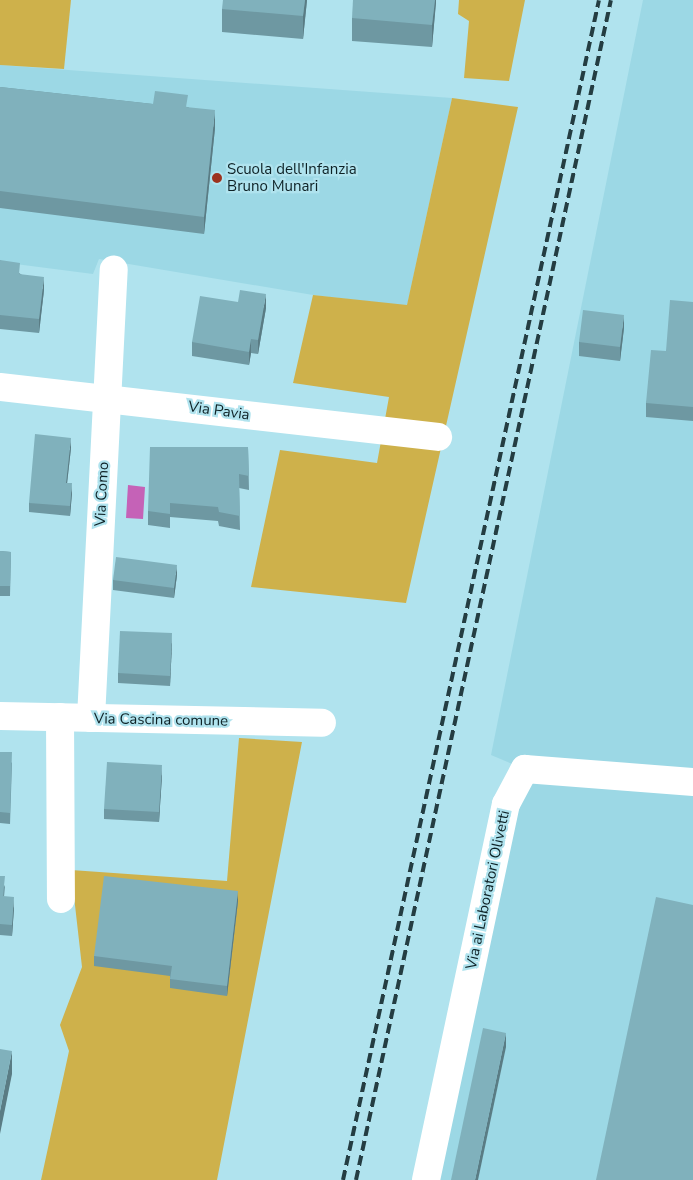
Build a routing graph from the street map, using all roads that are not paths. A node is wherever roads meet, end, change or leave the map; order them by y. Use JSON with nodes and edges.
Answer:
{"nodes":[{"id":1,"x":114,"y":270,"type":"dead end"},
{"id":2,"x":0,"y":387,"type":"edge"},
{"id":3,"x":105,"y":397,"type":"junction"},
{"id":4,"x":438,"y":437,"type":"dead end"},
{"id":5,"x":0,"y":716,"type":"edge"},
{"id":6,"x":60,"y":718,"type":"junction"},
{"id":7,"x":91,"y":718,"type":"junction"},
{"id":8,"x":322,"y":723,"type":"dead end"},
{"id":9,"x":693,"y":782,"type":"edge"},
{"id":10,"x":61,"y":899,"type":"dead end"},
{"id":11,"x":426,"y":1180,"type":"edge"}],
"edges":[{"from":1,"to":3,"type":"street","name":"Via Como"},
{"from":2,"to":3,"type":"street","name":"Via Pavia"},
{"from":3,"to":4,"type":"street","name":"Via Pavia"},
{"from":3,"to":7,"type":"street","name":"Via Como"},
{"from":5,"to":6,"type":"street","name":"Via Cascina comune"},
{"from":6,"to":7,"type":"street","name":"Via Cascina comune"},
{"from":6,"to":10,"type":"street"},
{"from":7,"to":8,"type":"street","name":"Via Cascina comune"},
{"from":9,"to":11,"type":"street","name":"Via ai Laboratori Olivetti"}]}
